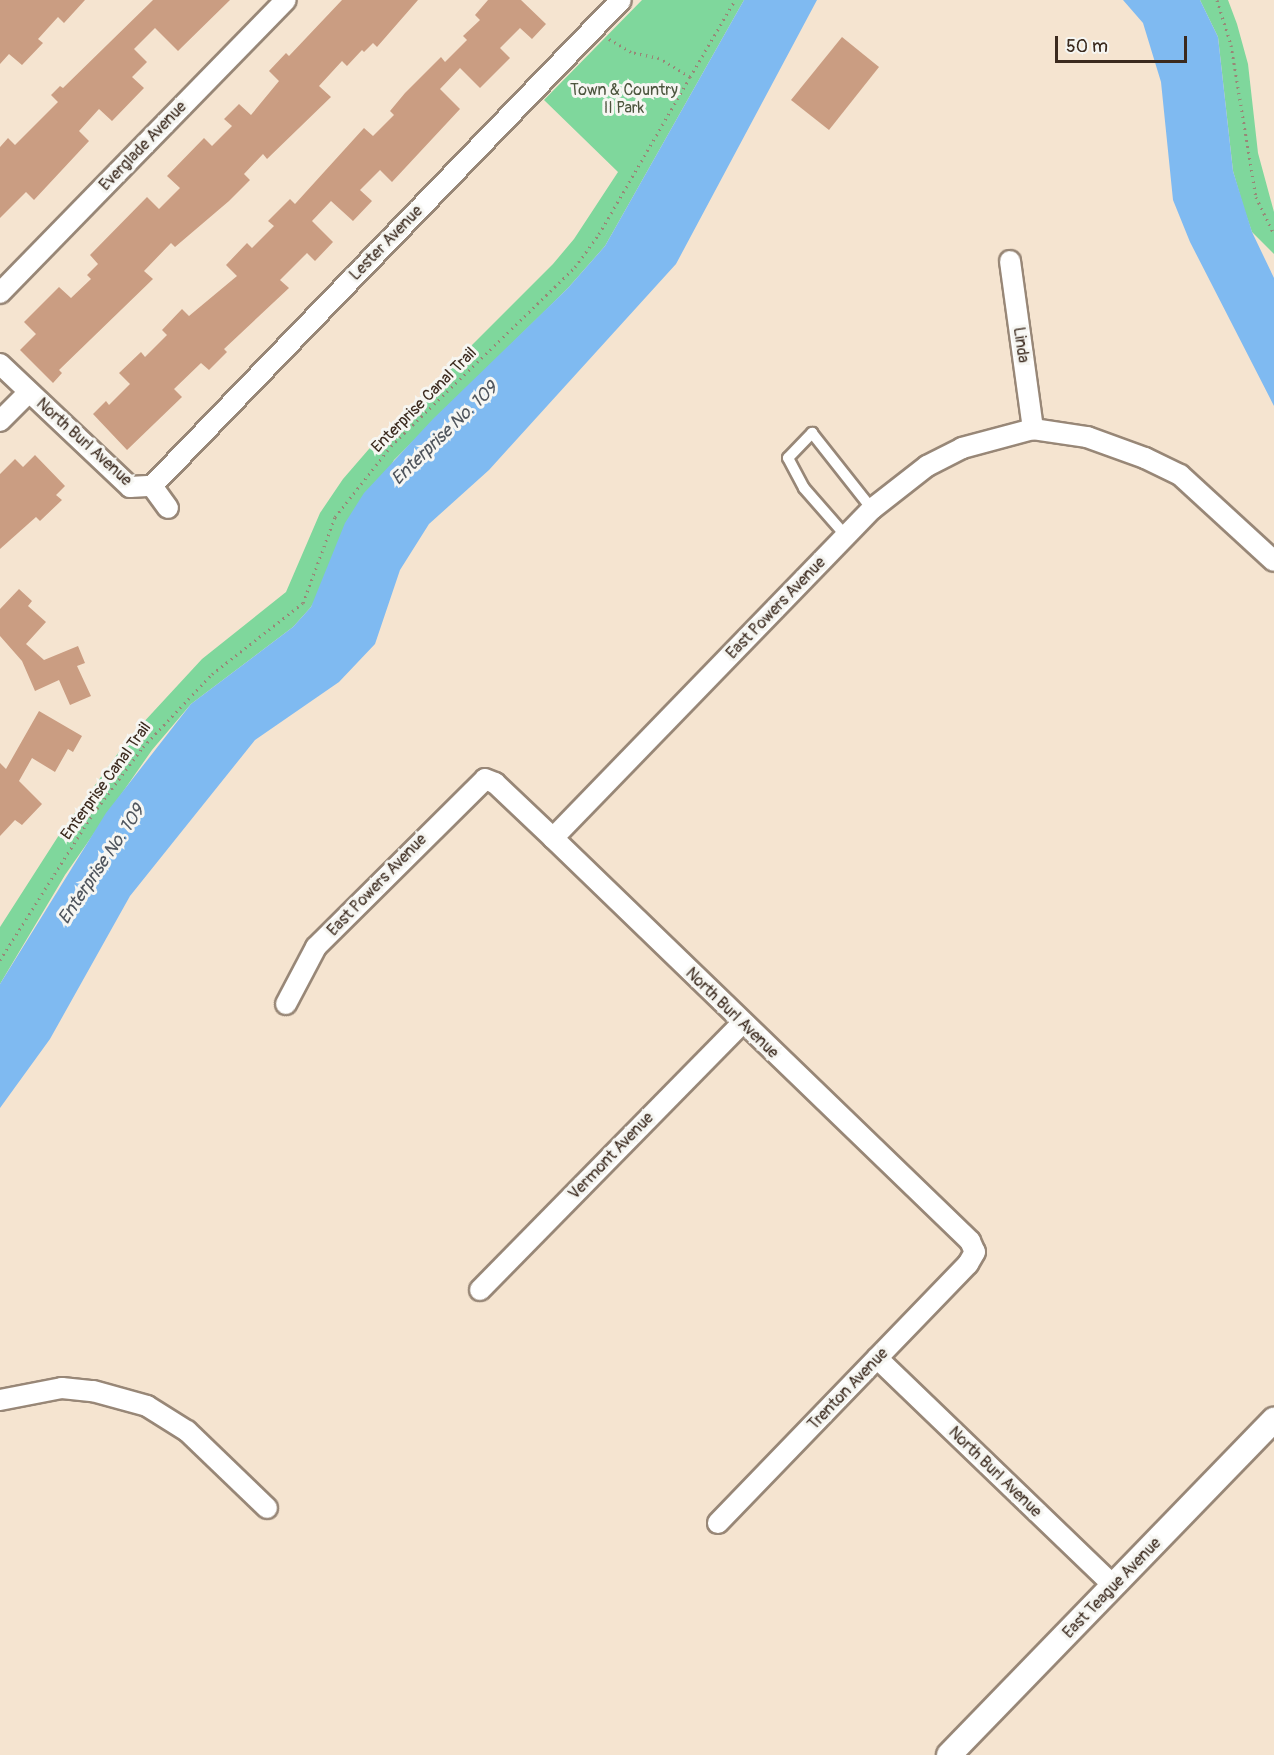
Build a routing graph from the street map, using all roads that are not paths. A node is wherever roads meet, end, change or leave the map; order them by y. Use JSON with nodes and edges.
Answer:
{"nodes":[{"id":1,"x":286,"y":0,"type":"edge"},
{"id":2,"x":621,"y":0,"type":"edge"},
{"id":3,"x":1010,"y":261,"type":"dead end"},
{"id":4,"x":0,"y":293,"type":"edge"},
{"id":5,"x":0,"y":364,"type":"edge"},
{"id":6,"x":29,"y":392,"type":"junction"},
{"id":7,"x":0,"y":421,"type":"edge"},
{"id":8,"x":1033,"y":429,"type":"junction"},
{"id":9,"x":152,"y":486,"type":"junction"},
{"id":10,"x":168,"y":508,"type":"dead end"},
{"id":11,"x":872,"y":509,"type":"junction"},
{"id":12,"x":846,"y":536,"type":"junction"},
{"id":13,"x":1274,"y":561,"type":"edge"},
{"id":14,"x":484,"y":779,"type":"joint"},
{"id":15,"x":553,"y":838,"type":"junction"},
{"id":16,"x":286,"y":1004,"type":"dead end"},
{"id":17,"x":742,"y":1023,"type":"junction"},
{"id":18,"x":975,"y":1252,"type":"joint"},
{"id":19,"x":480,"y":1290,"type":"dead end"},
{"id":20,"x":877,"y":1358,"type":"junction"},
{"id":21,"x":0,"y":1400,"type":"edge"},
{"id":22,"x":1274,"y":1420,"type":"edge"},
{"id":23,"x":267,"y":1508,"type":"dead end"},
{"id":24,"x":718,"y":1523,"type":"dead end"},
{"id":25,"x":1114,"y":1586,"type":"junction"},
{"id":26,"x":950,"y":1755,"type":"edge"}],
"edges":[{"from":1,"to":4,"type":"street","name":"Everglade Avenue"},
{"from":2,"to":9,"type":"street","name":"Lester Avenue"},
{"from":3,"to":8,"type":"street","name":"Linda"},
{"from":5,"to":6,"type":"street","name":"North Burl Avenue"},
{"from":6,"to":7,"type":"street"},
{"from":6,"to":9,"type":"street","name":"North Burl Avenue"},
{"from":8,"to":11,"type":"street","name":"East Powers Avenue"},
{"from":8,"to":13,"type":"street"},
{"from":9,"to":10,"type":"street","name":"North Burl Avenue"},
{"from":11,"to":12,"type":"street","name":"East Powers Avenue"},
{"from":11,"to":12,"type":"lane"},
{"from":12,"to":15,"type":"street","name":"East Powers Avenue"},
{"from":14,"to":15,"type":"street","name":"North Burl Avenue"},
{"from":14,"to":16,"type":"street","name":"East Powers Avenue"},
{"from":15,"to":17,"type":"street","name":"North Burl Avenue"},
{"from":17,"to":18,"type":"street","name":"North Burl Avenue"},
{"from":17,"to":19,"type":"street","name":"Vermont Avenue"},
{"from":18,"to":20,"type":"street","name":"Trenton Avenue"},
{"from":20,"to":24,"type":"street","name":"Trenton Avenue"},
{"from":20,"to":25,"type":"street","name":"North Burl Avenue"},
{"from":21,"to":23,"type":"street"},
{"from":22,"to":25,"type":"street","name":"East Teague Avenue"},
{"from":25,"to":26,"type":"street","name":"East Teague Avenue"}]}
